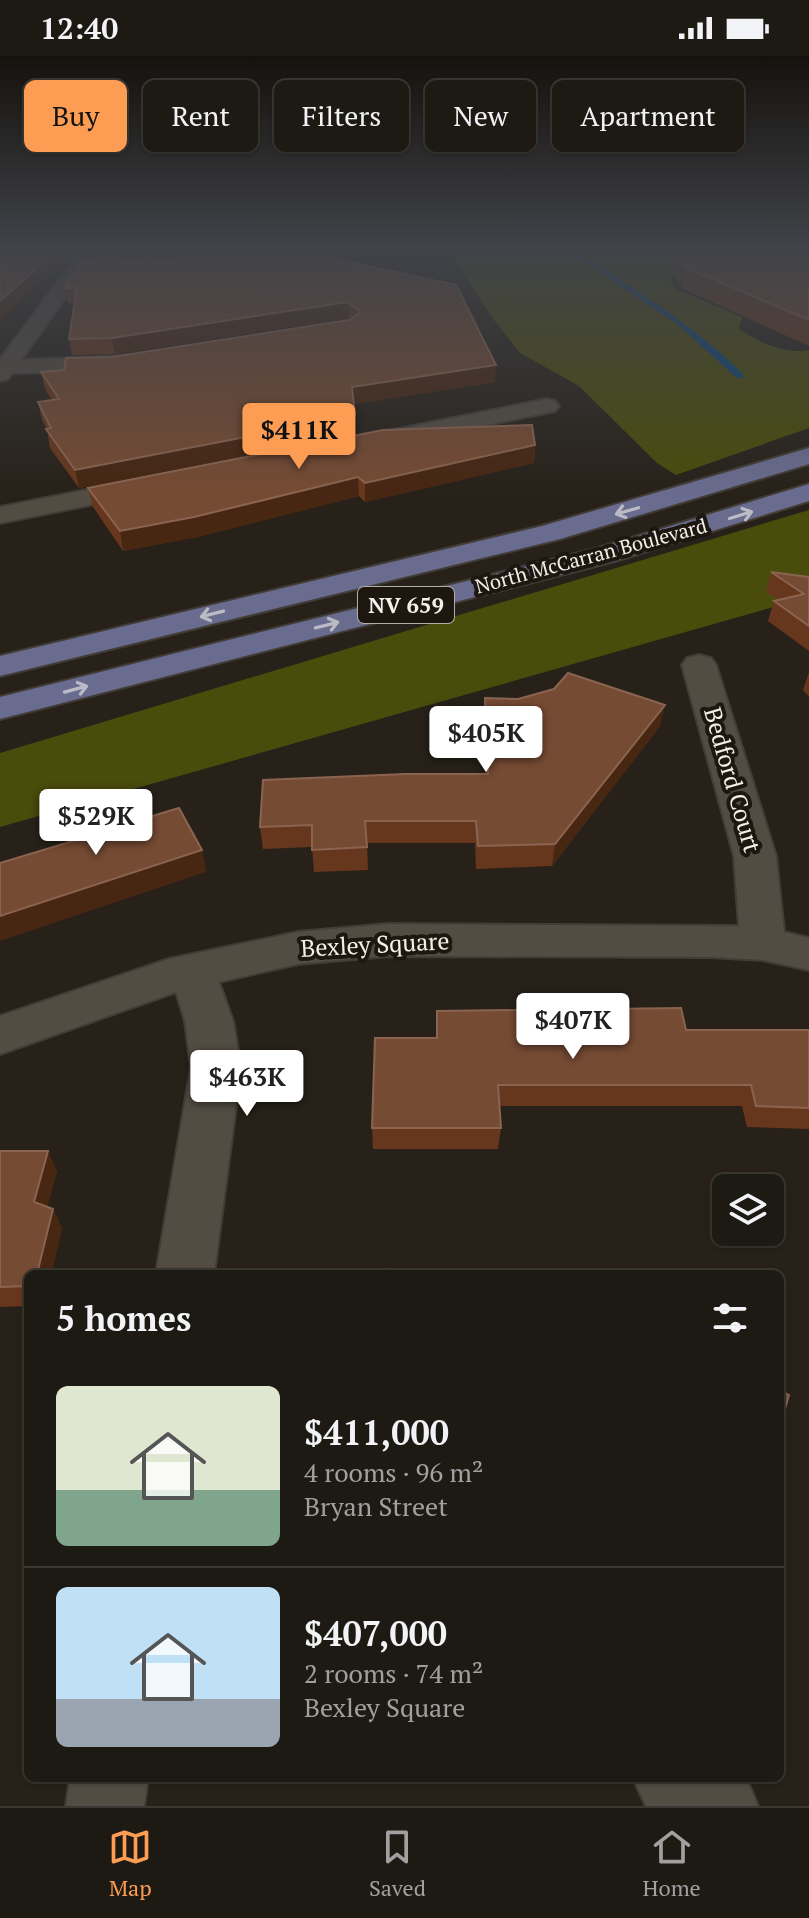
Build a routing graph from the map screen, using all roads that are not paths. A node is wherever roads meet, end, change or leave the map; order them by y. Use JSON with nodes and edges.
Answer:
{"nodes":[{"id":1,"x":32,"y":330,"type":"edge"},
{"id":2,"x":145,"y":360,"type":"edge"},
{"id":3,"x":3,"y":370,"type":"edge"},
{"id":4,"x":547,"y":406,"type":"dead end"},
{"id":5,"x":348,"y":446,"type":"edge"},
{"id":6,"x":809,"y":456,"type":"edge"},
{"id":7,"x":179,"y":479,"type":"edge"},
{"id":8,"x":809,"y":492,"type":"edge"},
{"id":9,"x":4,"y":507,"type":"edge"},
{"id":10,"x":699,"y":665,"type":"dead end"},
{"id":11,"x":0,"y":666,"type":"edge"},
{"id":12,"x":0,"y":708,"type":"edge"},
{"id":13,"x":763,"y":944,"type":"junction"},
{"id":14,"x":809,"y":954,"type":"edge"},
{"id":15,"x":192,"y":970,"type":"junction"},
{"id":16,"x":0,"y":1035,"type":"edge"},
{"id":17,"x":186,"y":1270,"type":"edge"},
{"id":18,"x":108,"y":1782,"type":"edge"},
{"id":19,"x":679,"y":1782,"type":"edge"},
{"id":20,"x":105,"y":1806,"type":"edge"},
{"id":21,"x":719,"y":1806,"type":"edge"}],
"edges":[{"from":1,"to":3,"type":"street"},
{"from":2,"to":3,"type":"street"},
{"from":4,"to":5,"type":"street"},
{"from":6,"to":11,"type":"main road","name":"North McCarran Boulevard","number":"NV 659","one_way":true},
{"from":7,"to":9,"type":"street"},
{"from":12,"to":8,"type":"main road","name":"North McCarran Boulevard","number":"NV 659","one_way":true},
{"from":10,"to":13,"type":"street","name":"Bedford Court"},
{"from":13,"to":14,"type":"street","name":"Bexley Square"},
{"from":13,"to":15,"type":"street","name":"Bexley Square"},
{"from":15,"to":16,"type":"street","name":"Bexley Square"},
{"from":15,"to":17,"type":"street"},
{"from":18,"to":20,"type":"street"},
{"from":19,"to":21,"type":"street"}]}
